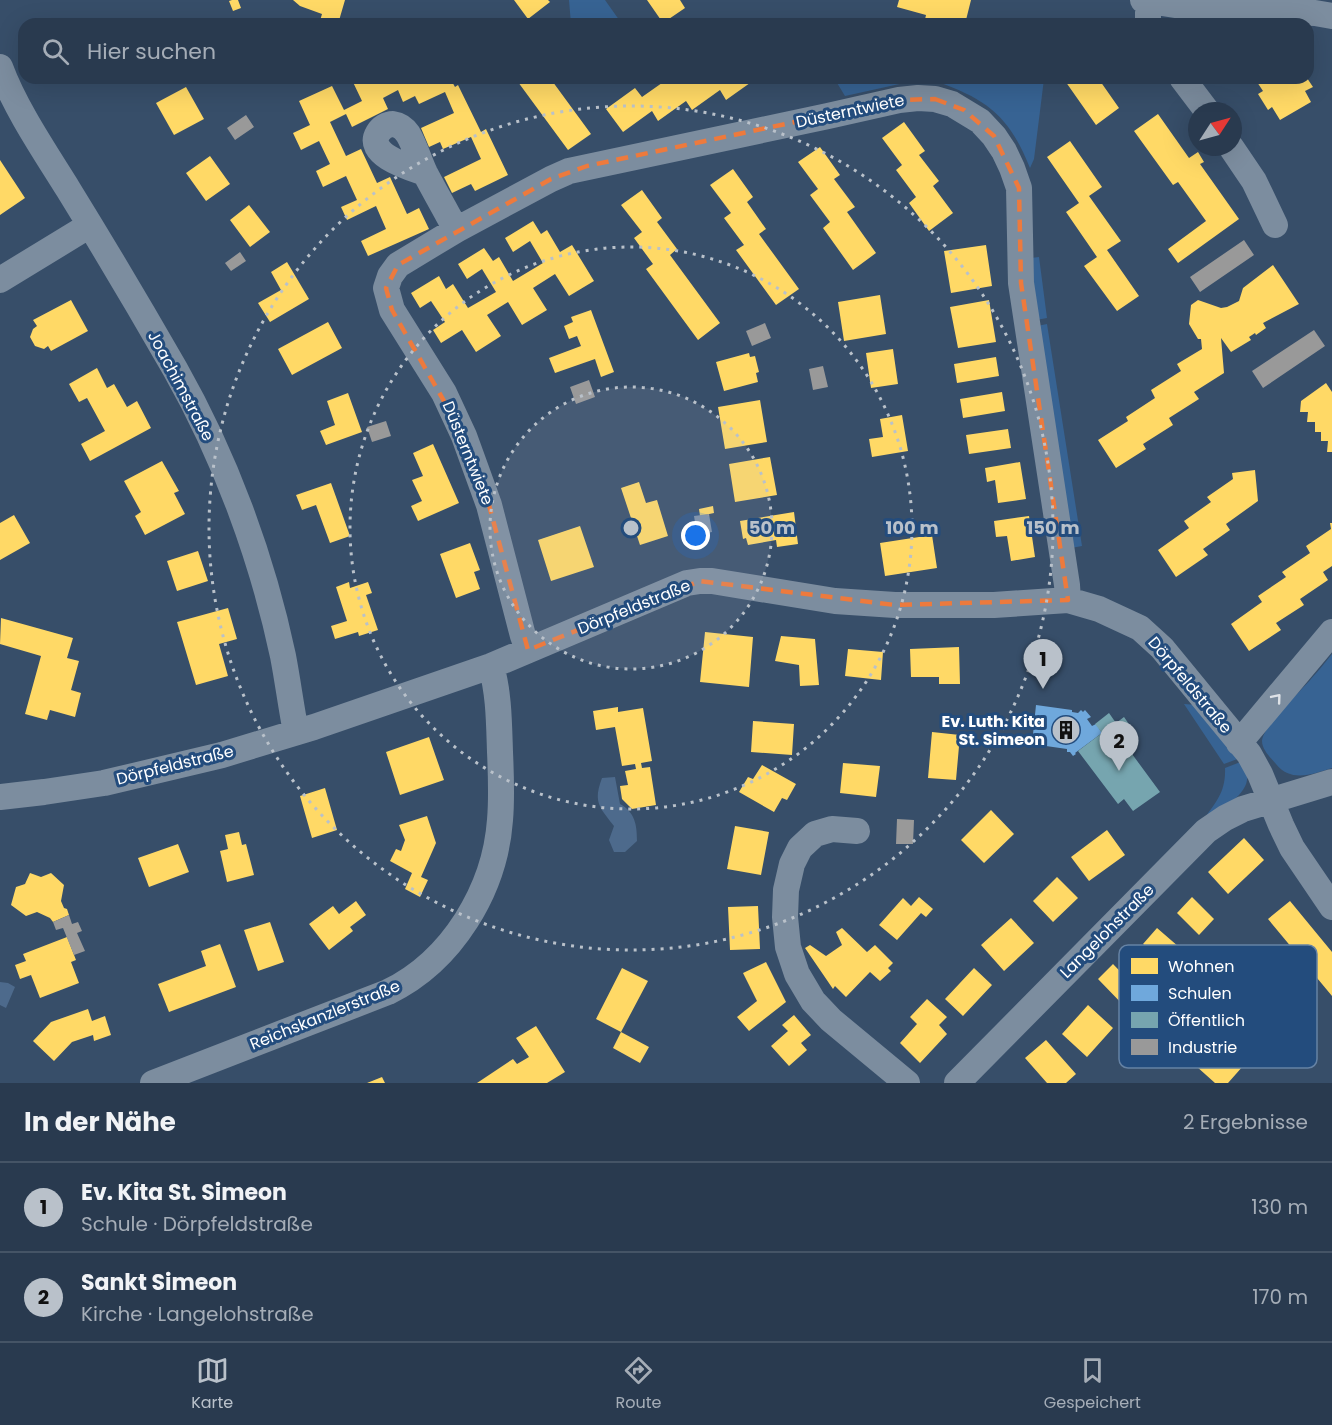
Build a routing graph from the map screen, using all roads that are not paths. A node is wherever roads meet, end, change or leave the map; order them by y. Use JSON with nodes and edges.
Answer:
{"nodes":[{"id":1,"x":1148,"y":9,"type":"edge"},
{"id":2,"x":1332,"y":16,"type":"edge"},
{"id":3,"x":0,"y":67,"type":"edge"},
{"id":4,"x":1187,"y":84,"type":"edge"},
{"id":5,"x":1200,"y":102,"type":"edge"},
{"id":6,"x":1237,"y":156,"type":"edge"},
{"id":7,"x":425,"y":173,"type":"dead end"},
{"id":8,"x":90,"y":225,"type":"junction"},
{"id":9,"x":1275,"y":225,"type":"dead end"},
{"id":10,"x":456,"y":230,"type":"junction"},
{"id":11,"x":0,"y":280,"type":"edge"},
{"id":12,"x":1068,"y":600,"type":"junction"},
{"id":13,"x":1332,"y":632,"type":"edge"},
{"id":14,"x":528,"y":651,"type":"junction"},
{"id":15,"x":491,"y":666,"type":"junction"},
{"id":16,"x":296,"y":732,"type":"junction"},
{"id":17,"x":1239,"y":743,"type":"junction"},
{"id":18,"x":1332,"y":782,"type":"edge"},
{"id":19,"x":0,"y":797,"type":"edge"},
{"id":20,"x":1271,"y":801,"type":"junction"},
{"id":21,"x":857,"y":831,"type":"dead end"},
{"id":22,"x":1332,"y":907,"type":"edge"},
{"id":23,"x":153,"y":1083,"type":"edge"},
{"id":24,"x":907,"y":1083,"type":"edge"},
{"id":25,"x":957,"y":1083,"type":"edge"}],
"edges":[{"from":1,"to":2,"type":"street"},
{"from":3,"to":8,"type":"street","name":"Joachimstraße"},
{"from":4,"to":5,"type":"street"},
{"from":6,"to":9,"type":"street"},
{"from":7,"to":10,"type":"street"},
{"from":8,"to":11,"type":"street"},
{"from":8,"to":16,"type":"street","name":"Joachimstraße"},
{"from":10,"to":12,"type":"street","name":"Düsterntwiete"},
{"from":10,"to":14,"type":"street","name":"Düsterntwiete"},
{"from":12,"to":14,"type":"street","name":"Dörpfeldstraße"},
{"from":12,"to":17,"type":"street","name":"Dörpfeldstraße"},
{"from":17,"to":13,"type":"street","one_way":true},
{"from":14,"to":15,"type":"street","name":"Dörpfeldstraße"},
{"from":15,"to":16,"type":"street","name":"Dörpfeldstraße"},
{"from":15,"to":23,"type":"street","name":"Reichskanzlerstraße"},
{"from":16,"to":19,"type":"street","name":"Dörpfeldstraße"},
{"from":17,"to":20,"type":"street","name":"Dörpfeldstraße"},
{"from":18,"to":20,"type":"street","name":"Langelohstraße"},
{"from":20,"to":22,"type":"street"},
{"from":20,"to":25,"type":"street","name":"Langelohstraße"},
{"from":21,"to":24,"type":"street"}]}
